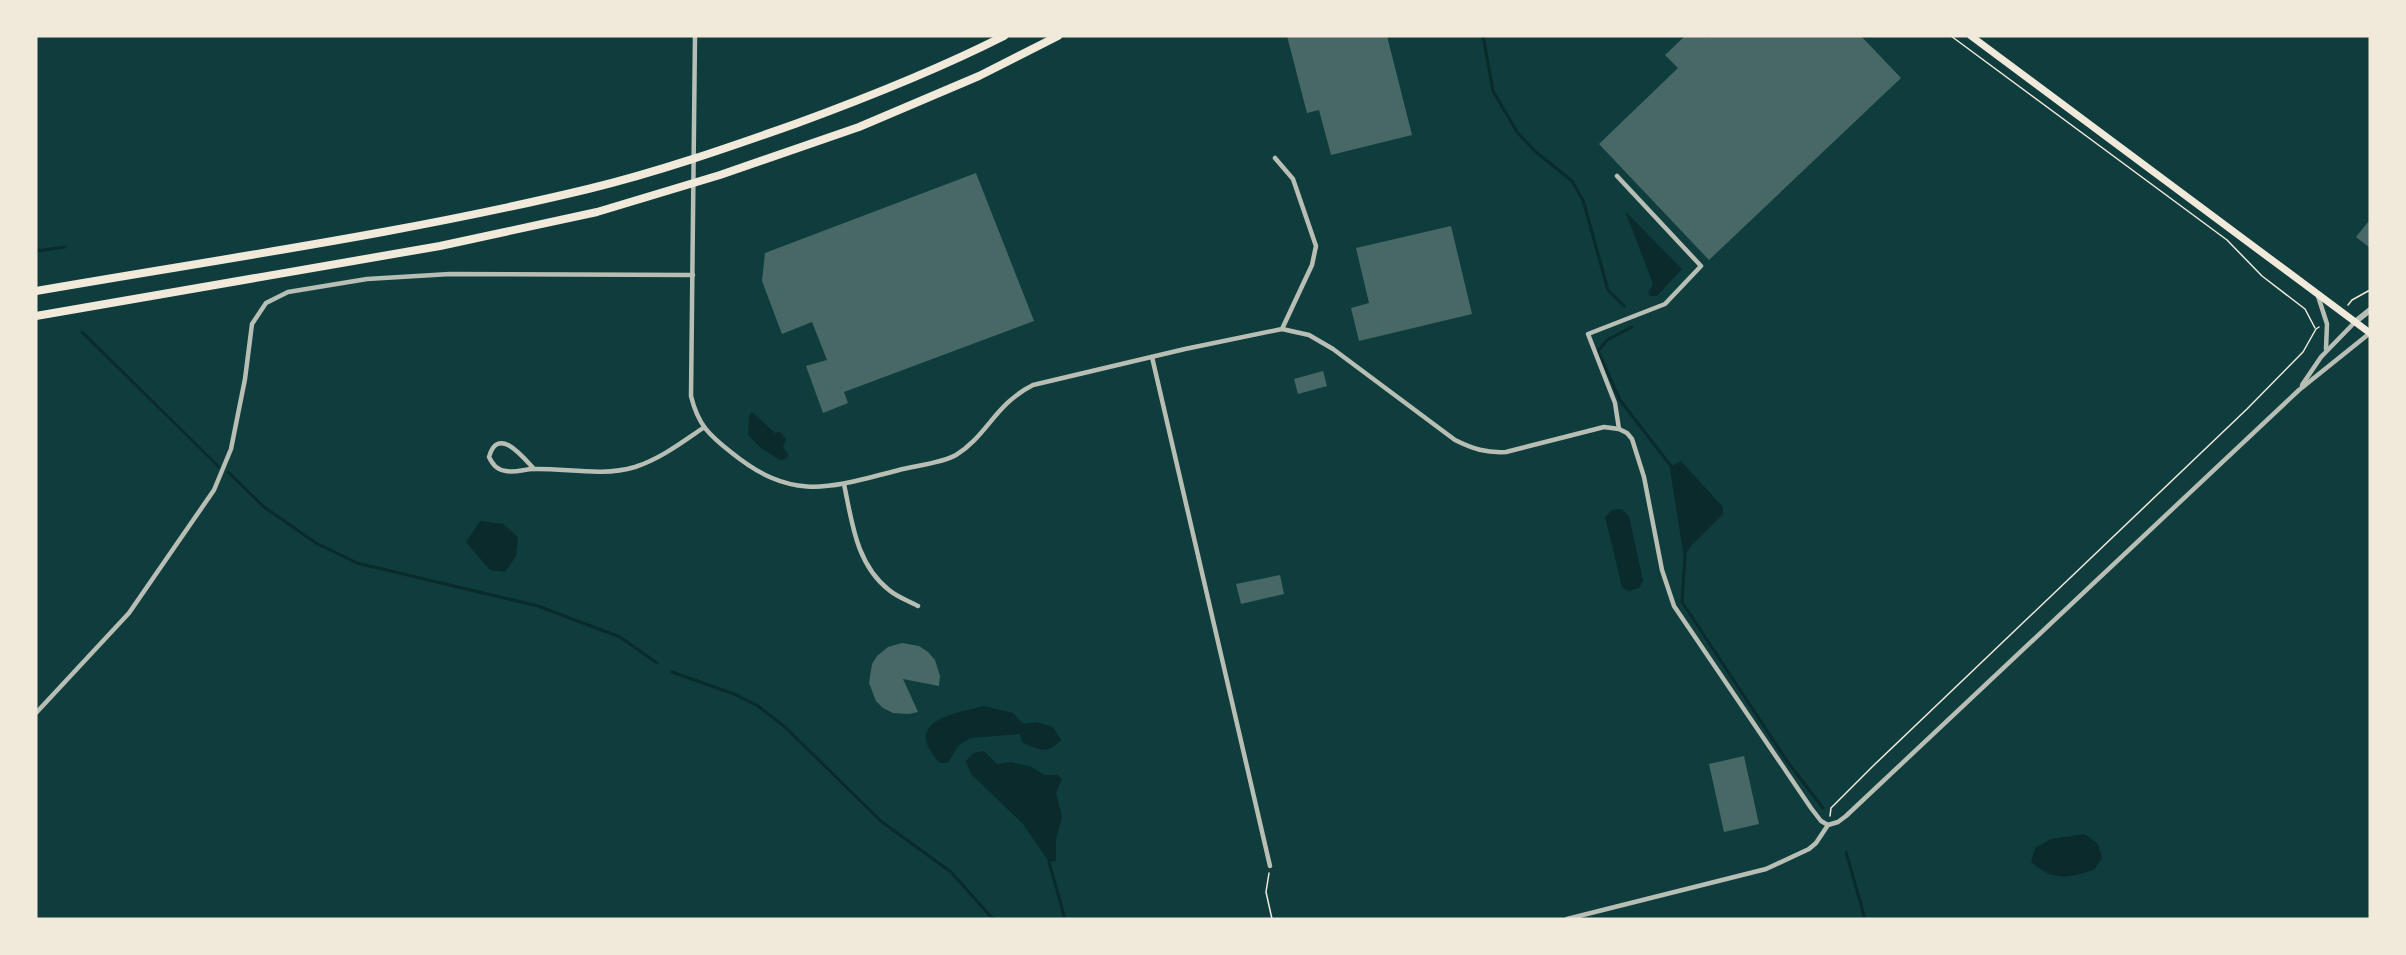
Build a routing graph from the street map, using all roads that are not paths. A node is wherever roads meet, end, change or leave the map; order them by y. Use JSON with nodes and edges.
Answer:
{"nodes":[{"id":1,"x":695,"y":36,"type":"edge"},
{"id":2,"x":1005,"y":36,"type":"edge"},
{"id":3,"x":1058,"y":36,"type":"edge"},
{"id":4,"x":1971,"y":36,"type":"edge"},
{"id":5,"x":1275,"y":158,"type":"dead end"},
{"id":6,"x":1617,"y":177,"type":"dead end"},
{"id":7,"x":693,"y":274,"type":"junction"},
{"id":8,"x":36,"y":291,"type":"edge"},
{"id":9,"x":2318,"y":294,"type":"junction"},
{"id":10,"x":2370,"y":310,"type":"edge"},
{"id":11,"x":36,"y":316,"type":"edge"},
{"id":12,"x":2355,"y":322,"type":"junction"},
{"id":13,"x":1282,"y":329,"type":"junction"},
{"id":14,"x":2370,"y":333,"type":"edge"},
{"id":15,"x":2326,"y":351,"type":"junction"},
{"id":16,"x":1152,"y":357,"type":"junction"},
{"id":17,"x":2299,"y":390,"type":"junction"},
{"id":18,"x":702,"y":428,"type":"junction"},
{"id":19,"x":1619,"y":429,"type":"junction"},
{"id":20,"x":534,"y":469,"type":"junction"},
{"id":21,"x":844,"y":484,"type":"junction"},
{"id":22,"x":918,"y":606,"type":"dead end"},
{"id":23,"x":36,"y":713,"type":"edge"},
{"id":24,"x":1828,"y":825,"type":"junction"},
{"id":25,"x":1270,"y":866,"type":"road end"},
{"id":26,"x":1567,"y":919,"type":"edge"}],
"edges":[{"from":1,"to":7,"type":"street"},
{"from":2,"to":8,"type":"highway"},
{"from":3,"to":11,"type":"highway"},
{"from":4,"to":9,"type":"main road"},
{"from":5,"to":13,"type":"street"},
{"from":6,"to":19,"type":"street"},
{"from":7,"to":18,"type":"street"},
{"from":7,"to":23,"type":"street"},
{"from":9,"to":12,"type":"main road"},
{"from":9,"to":15,"type":"street"},
{"from":10,"to":12,"type":"street"},
{"from":12,"to":14,"type":"main road"},
{"from":12,"to":15,"type":"street"},
{"from":13,"to":16,"type":"street"},
{"from":13,"to":19,"type":"street"},
{"from":14,"to":17,"type":"street"},
{"from":15,"to":17,"type":"street"},
{"from":16,"to":21,"type":"street"},
{"from":16,"to":25,"type":"street"},
{"from":17,"to":24,"type":"street"},
{"from":18,"to":20,"type":"street"},
{"from":18,"to":21,"type":"street"},
{"from":19,"to":24,"type":"street"},
{"from":20,"to":20,"type":"street"},
{"from":21,"to":22,"type":"street"},
{"from":24,"to":26,"type":"street"}]}
